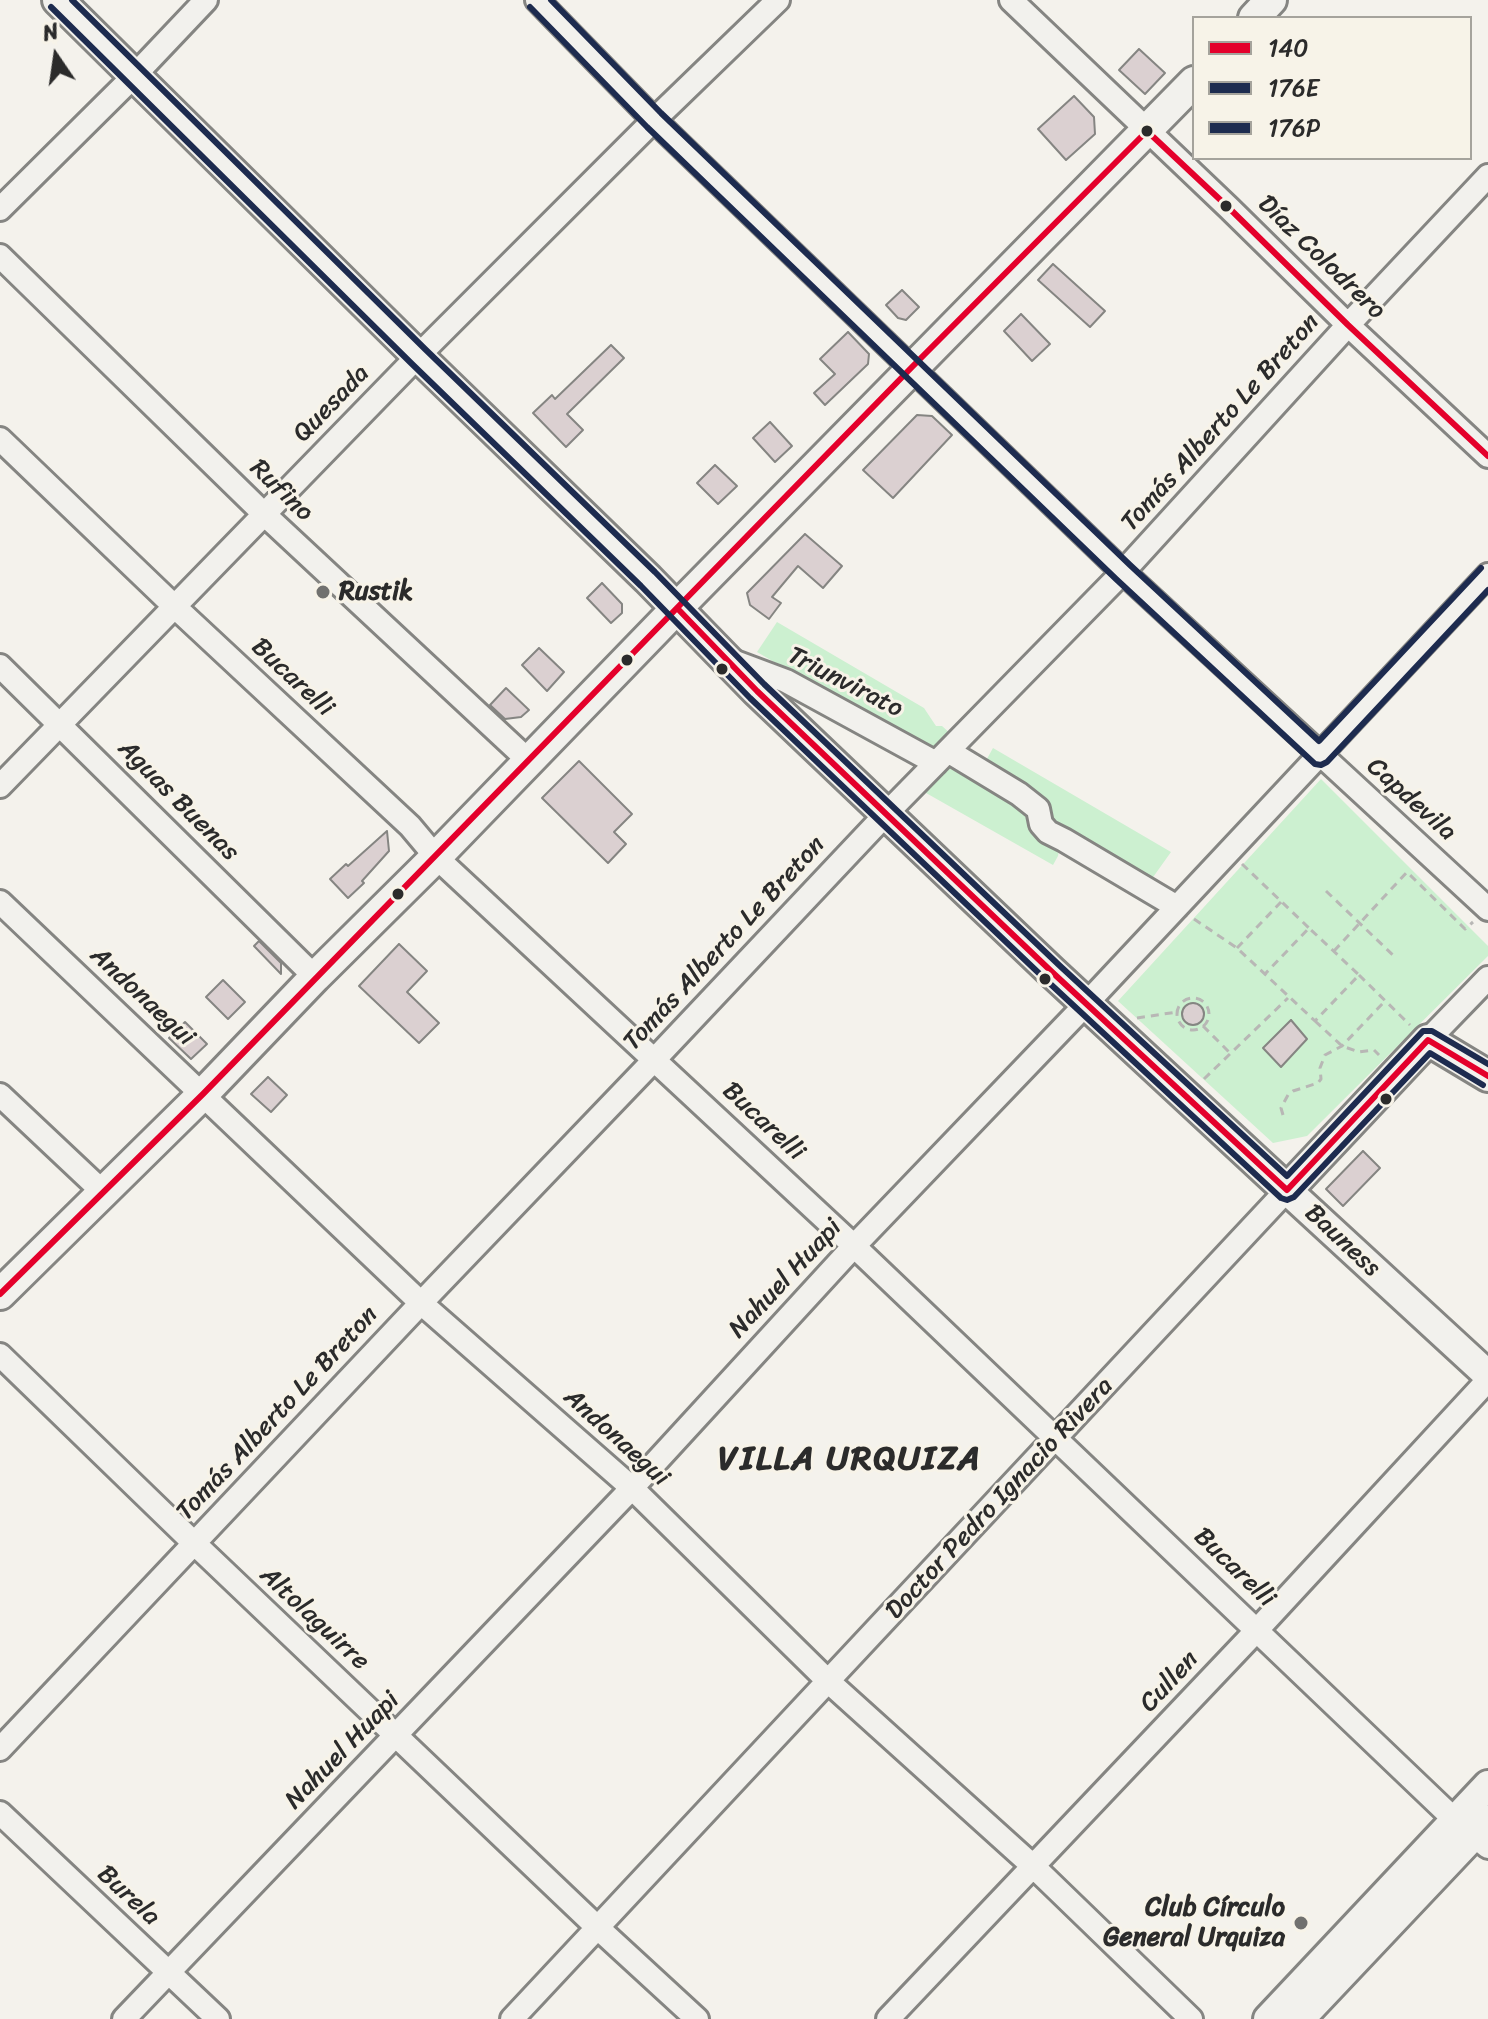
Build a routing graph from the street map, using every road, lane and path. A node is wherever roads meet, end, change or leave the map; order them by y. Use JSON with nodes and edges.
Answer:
{"nodes":[{"id":1,"x":58,"y":0,"type":"edge"},
{"id":2,"x":206,"y":0,"type":"edge"},
{"id":3,"x":537,"y":0,"type":"edge"},
{"id":4,"x":778,"y":0,"type":"edge"},
{"id":5,"x":1011,"y":0,"type":"edge"},
{"id":6,"x":1271,"y":0,"type":"edge"},
{"id":7,"x":1256,"y":16,"type":"edge"},
{"id":8,"x":134,"y":76,"type":"junction"},
{"id":9,"x":1192,"y":84,"type":"edge"},
{"id":10,"x":654,"y":120,"type":"junction"},
{"id":11,"x":1147,"y":131,"type":"junction"},
{"id":12,"x":1488,"y":176,"type":"edge"},
{"id":13,"x":0,"y":209,"type":"edge"},
{"id":14,"x":0,"y":256,"type":"edge"},
{"id":15,"x":1348,"y":325,"type":"junction"},
{"id":16,"x":418,"y":356,"type":"junction"},
{"id":17,"x":912,"y":367,"type":"junction"},
{"id":18,"x":0,"y":439,"type":"edge"},
{"id":19,"x":1488,"y":456,"type":"edge"},
{"id":20,"x":264,"y":514,"type":"junction"},
{"id":21,"x":1123,"y":572,"type":"junction"},
{"id":22,"x":1488,"y":575,"type":"edge"},
{"id":23,"x":174,"y":606,"type":"junction"},
{"id":24,"x":677,"y":608,"type":"junction"},
{"id":25,"x":725,"y":658,"type":"junction"},
{"id":26,"x":0,"y":666,"type":"edge"},
{"id":27,"x":60,"y":724,"type":"junction"},
{"id":28,"x":1320,"y":755,"type":"junction"},
{"id":29,"x":942,"y":757,"type":"junction"},
{"id":30,"x":529,"y":761,"type":"junction"},
{"id":31,"x":0,"y":786,"type":"edge"},
{"id":32,"x":887,"y":813,"type":"junction"},
{"id":33,"x":1228,"y":852,"type":"junction"},
{"id":34,"x":436,"y":857,"type":"junction"},
{"id":35,"x":1326,"y":891,"type":"dead end"},
{"id":36,"x":0,"y":902,"type":"edge"},
{"id":37,"x":1281,"y":902,"type":"junction"},
{"id":38,"x":1177,"y":907,"type":"junction"},
{"id":39,"x":1482,"y":914,"type":"edge"},
{"id":40,"x":1360,"y":924,"type":"junction"},
{"id":41,"x":1309,"y":928,"type":"junction"},
{"id":42,"x":1237,"y":948,"type":"junction"},
{"id":43,"x":1334,"y":951,"type":"junction"},
{"id":44,"x":1396,"y":958,"type":"dead end"},
{"id":45,"x":1265,"y":974,"type":"junction"},
{"id":46,"x":1359,"y":975,"type":"junction"},
{"id":47,"x":315,"y":977,"type":"junction"},
{"id":48,"x":1488,"y":978,"type":"edge"},
{"id":49,"x":1289,"y":997,"type":"junction"},
{"id":50,"x":1386,"y":1000,"type":"junction"},
{"id":51,"x":1087,"y":1003,"type":"junction"},
{"id":52,"x":1177,"y":1012,"type":"junction"},
{"id":53,"x":1315,"y":1021,"type":"junction"},
{"id":54,"x":1110,"y":1025,"type":"junction"},
{"id":55,"x":1203,"y":1026,"type":"junction"},
{"id":56,"x":1420,"y":1033,"type":"junction"},
{"id":57,"x":1342,"y":1046,"type":"junction"},
{"id":58,"x":1231,"y":1054,"type":"junction"},
{"id":59,"x":655,"y":1059,"type":"junction"},
{"id":60,"x":1399,"y":1073,"type":"junction"},
{"id":61,"x":1488,"y":1076,"type":"edge"},
{"id":62,"x":203,"y":1094,"type":"junction"},
{"id":63,"x":0,"y":1095,"type":"edge"},
{"id":64,"x":1186,"y":1095,"type":"junction"},
{"id":65,"x":1283,"y":1115,"type":"dead end"},
{"id":66,"x":1287,"y":1190,"type":"junction"},
{"id":67,"x":103,"y":1192,"type":"junction"},
{"id":68,"x":854,"y":1246,"type":"junction"},
{"id":69,"x":0,"y":1294,"type":"edge"},
{"id":70,"x":421,"y":1303,"type":"junction"},
{"id":71,"x":0,"y":1355,"type":"edge"},
{"id":72,"x":1488,"y":1377,"type":"edge"},
{"id":73,"x":1057,"y":1438,"type":"junction"},
{"id":74,"x":632,"y":1488,"type":"junction"},
{"id":75,"x":195,"y":1544,"type":"junction"},
{"id":76,"x":1257,"y":1630,"type":"junction"},
{"id":77,"x":829,"y":1682,"type":"junction"},
{"id":78,"x":397,"y":1735,"type":"junction"},
{"id":79,"x":0,"y":1749,"type":"edge"},
{"id":80,"x":1488,"y":1785,"type":"edge"},
{"id":81,"x":0,"y":1813,"type":"edge"},
{"id":82,"x":1477,"y":1831,"type":"edge"},
{"id":83,"x":1034,"y":1867,"type":"junction"},
{"id":84,"x":598,"y":1928,"type":"junction"},
{"id":85,"x":168,"y":1972,"type":"junction"},
{"id":86,"x":124,"y":2019,"type":"edge"},
{"id":87,"x":218,"y":2019,"type":"edge"},
{"id":88,"x":512,"y":2019,"type":"edge"},
{"id":89,"x":697,"y":2019,"type":"edge"},
{"id":90,"x":888,"y":2019,"type":"edge"},
{"id":91,"x":1191,"y":2019,"type":"edge"},
{"id":92,"x":1268,"y":2019,"type":"edge"},
{"id":93,"x":1300,"y":2019,"type":"edge"}],
"edges":[{"from":1,"to":8,"type":"main road","name":"Bauness"},
{"from":2,"to":8,"type":"street"},
{"from":3,"to":10,"type":"street","name":"Capdevila"},
{"from":4,"to":10,"type":"street","name":"Quesada"},
{"from":5,"to":11,"type":"street","name":"Díaz Colodrero"},
{"from":6,"to":7,"type":"main road"},
{"from":8,"to":13,"type":"street"},
{"from":8,"to":16,"type":"main road","name":"Bauness"},
{"from":9,"to":11,"type":"main road"},
{"from":10,"to":16,"type":"street","name":"Quesada"},
{"from":10,"to":17,"type":"street","name":"Capdevila"},
{"from":11,"to":15,"type":"street","name":"Díaz Colodrero"},
{"from":11,"to":17,"type":"main road"},
{"from":12,"to":15,"type":"street","name":"Tomás Alberto Le Breton"},
{"from":14,"to":20,"type":"street","name":"Rufino"},
{"from":15,"to":19,"type":"street","name":"Díaz Colodrero"},
{"from":15,"to":21,"type":"street","name":"Tomás Alberto Le Breton"},
{"from":16,"to":20,"type":"street","name":"Quesada"},
{"from":16,"to":24,"type":"main road","name":"Bauness"},
{"from":17,"to":21,"type":"street","name":"Capdevila"},
{"from":17,"to":24,"type":"main road"},
{"from":18,"to":23,"type":"street","name":"Bucarelli"},
{"from":20,"to":23,"type":"street","name":"Quesada"},
{"from":20,"to":30,"type":"street","name":"Rufino"},
{"from":21,"to":28,"type":"street","name":"Capdevila"},
{"from":21,"to":29,"type":"street","name":"Tomás Alberto Le Breton"},
{"from":22,"to":28,"type":"street","name":"Nahuel Huapi"},
{"from":23,"to":27,"type":"street","name":"Quesada"},
{"from":23,"to":34,"type":"street","name":"Bucarelli"},
{"from":24,"to":25,"type":"main road","name":"Bauness"},
{"from":24,"to":30,"type":"main road"},
{"from":25,"to":29,"type":"street","name":"Triunvirato"},
{"from":25,"to":32,"type":"main road","name":"Bauness"},
{"from":26,"to":27,"type":"street","name":"Aguas Buenas"},
{"from":27,"to":31,"type":"street","name":"Quesada"},
{"from":27,"to":47,"type":"street","name":"Aguas Buenas"},
{"from":28,"to":33,"type":"street","name":"Nahuel Huapi"},
{"from":28,"to":39,"type":"street","name":"Capdevila"},
{"from":29,"to":32,"type":"street","name":"Tomás Alberto Le Breton"},
{"from":29,"to":38,"type":"street","name":"Triunvirato"},
{"from":30,"to":34,"type":"main road"},
{"from":32,"to":51,"type":"main road","name":"Bauness"},
{"from":32,"to":59,"type":"street","name":"Tomás Alberto Le Breton"},
{"from":33,"to":37,"type":"path"},
{"from":33,"to":38,"type":"street","name":"Nahuel Huapi"},
{"from":34,"to":47,"type":"main road"},
{"from":34,"to":59,"type":"street","name":"Bucarelli"},
{"from":35,"to":40,"type":"path"},
{"from":36,"to":62,"type":"street","name":"Andonaegui"},
{"from":37,"to":41,"type":"path"},
{"from":37,"to":42,"type":"path"},
{"from":38,"to":42,"type":"path"},
{"from":38,"to":51,"type":"street","name":"Nahuel Huapi"},
{"from":39,"to":40,"type":"path"},
{"from":40,"to":43,"type":"path"},
{"from":40,"to":44,"type":"path"},
{"from":41,"to":43,"type":"path"},
{"from":41,"to":45,"type":"path"},
{"from":42,"to":45,"type":"path"},
{"from":43,"to":46,"type":"path"},
{"from":45,"to":49,"type":"path"},
{"from":46,"to":50,"type":"path"},
{"from":46,"to":53,"type":"path"},
{"from":47,"to":62,"type":"main road"},
{"from":48,"to":56,"type":"street","name":"Doctor Pedro Ignacio Rivera"},
{"from":49,"to":53,"type":"path"},
{"from":49,"to":58,"type":"path"},
{"from":50,"to":56,"type":"path"},
{"from":50,"to":57,"type":"path"},
{"from":51,"to":54,"type":"main road","name":"Bauness"},
{"from":51,"to":68,"type":"street","name":"Nahuel Huapi"},
{"from":52,"to":54,"type":"path"},
{"from":52,"to":55,"type":"path"},
{"from":52,"to":55,"type":"path"},
{"from":53,"to":57,"type":"path"},
{"from":54,"to":64,"type":"main road","name":"Bauness"},
{"from":55,"to":58,"type":"path"},
{"from":56,"to":60,"type":"main road","name":"Doctor Pedro Ignacio Rivera"},
{"from":56,"to":61,"type":"main road"},
{"from":57,"to":60,"type":"path"},
{"from":57,"to":65,"type":"path"},
{"from":58,"to":64,"type":"path"},
{"from":59,"to":68,"type":"street","name":"Bucarelli"},
{"from":59,"to":70,"type":"street","name":"Tomás Alberto Le Breton"},
{"from":60,"to":66,"type":"main road","name":"Doctor Pedro Ignacio Rivera"},
{"from":62,"to":67,"type":"main road"},
{"from":62,"to":70,"type":"street","name":"Andonaegui"},
{"from":63,"to":67,"type":"street"},
{"from":64,"to":66,"type":"main road","name":"Bauness"},
{"from":66,"to":72,"type":"street","name":"Bauness"},
{"from":66,"to":73,"type":"street","name":"Doctor Pedro Ignacio Rivera"},
{"from":67,"to":69,"type":"main road"},
{"from":68,"to":73,"type":"street","name":"Bucarelli"},
{"from":68,"to":74,"type":"street","name":"Nahuel Huapi"},
{"from":70,"to":74,"type":"street","name":"Andonaegui"},
{"from":70,"to":75,"type":"street","name":"Tomás Alberto Le Breton"},
{"from":71,"to":75,"type":"street","name":"Altolaguirre"},
{"from":72,"to":76,"type":"street","name":"Cullen"},
{"from":73,"to":76,"type":"street","name":"Bucarelli"},
{"from":73,"to":77,"type":"street","name":"Doctor Pedro Ignacio Rivera"},
{"from":74,"to":77,"type":"street","name":"Andonaegui"},
{"from":74,"to":78,"type":"street","name":"Nahuel Huapi"},
{"from":75,"to":78,"type":"street","name":"Altolaguirre"},
{"from":75,"to":79,"type":"street","name":"Tomás Alberto Le Breton"},
{"from":76,"to":82,"type":"street","name":"Bucarelli"},
{"from":76,"to":83,"type":"street","name":"Cullen"},
{"from":77,"to":83,"type":"street","name":"Andonaegui"},
{"from":77,"to":84,"type":"street","name":"Doctor Pedro Ignacio Rivera"},
{"from":78,"to":84,"type":"street","name":"Altolaguirre"},
{"from":78,"to":85,"type":"street","name":"Nahuel Huapi"},
{"from":80,"to":82,"type":"street"},
{"from":81,"to":85,"type":"street","name":"Burela"},
{"from":82,"to":92,"type":"street"},
{"from":82,"to":93,"type":"street"},
{"from":83,"to":90,"type":"street","name":"Cullen"},
{"from":83,"to":91,"type":"street","name":"Andonaegui"},
{"from":84,"to":88,"type":"street","name":"Doctor Pedro Ignacio Rivera"},
{"from":84,"to":89,"type":"street","name":"Altolaguirre"},
{"from":85,"to":86,"type":"street","name":"Nahuel Huapi"},
{"from":85,"to":87,"type":"street","name":"Burela"}]}
